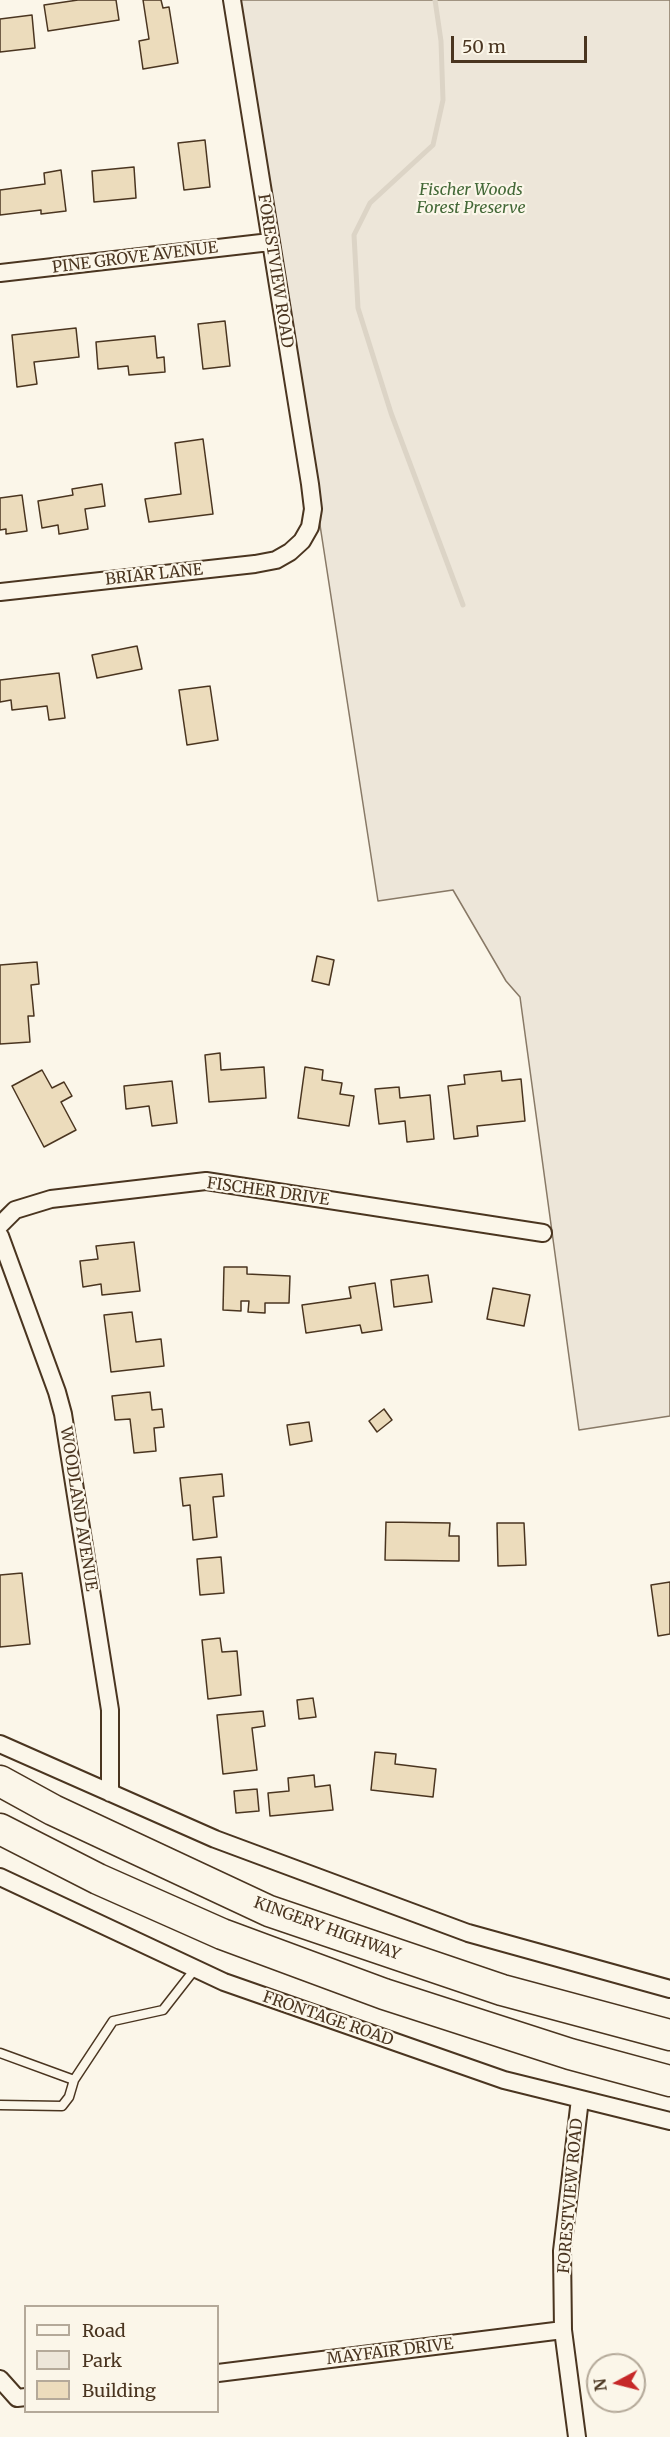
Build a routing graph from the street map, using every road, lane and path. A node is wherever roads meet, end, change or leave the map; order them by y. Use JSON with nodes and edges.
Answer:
{"nodes":[{"id":1,"x":232,"y":0,"type":"edge"},
{"id":2,"x":270,"y":242,"type":"junction"},
{"id":3,"x":0,"y":273,"type":"edge"},
{"id":4,"x":303,"y":541,"type":"joint"},
{"id":5,"x":0,"y":592,"type":"edge"},
{"id":6,"x":0,"y":1225,"type":"edge"},
{"id":7,"x":543,"y":1233,"type":"dead end"},
{"id":8,"x":0,"y":1236,"type":"edge"},
{"id":9,"x":0,"y":1744,"type":"edge"},
{"id":10,"x":0,"y":1781,"type":"edge"},
{"id":11,"x":110,"y":1793,"type":"junction"},
{"id":12,"x":0,"y":1829,"type":"edge"},
{"id":13,"x":0,"y":1877,"type":"edge"},
{"id":14,"x":195,"y":1969,"type":"junction"},
{"id":15,"x":670,"y":1989,"type":"edge"},
{"id":16,"x":670,"y":2035,"type":"edge"},
{"id":17,"x":0,"y":2053,"type":"edge"},
{"id":18,"x":74,"y":2080,"type":"junction"},
{"id":19,"x":670,"y":2081,"type":"edge"},
{"id":20,"x":580,"y":2099,"type":"junction"},
{"id":21,"x":0,"y":2105,"type":"edge"},
{"id":22,"x":670,"y":2121,"type":"edge"},
{"id":23,"x":563,"y":2330,"type":"junction"},
{"id":24,"x":219,"y":2373,"type":"edge"},
{"id":25,"x":0,"y":2379,"type":"edge"},
{"id":26,"x":21,"y":2398,"type":"edge"},
{"id":27,"x":577,"y":2437,"type":"edge"}],
"edges":[{"from":1,"to":2,"type":"street","name":"FORESTVIEW ROAD"},
{"from":2,"to":3,"type":"street","name":"PINE GROVE AVENUE"},
{"from":2,"to":4,"type":"street","name":"FORESTVIEW ROAD"},
{"from":4,"to":5,"type":"street","name":"BRIAR LANE"},
{"from":6,"to":7,"type":"street","name":"FISCHER DRIVE"},
{"from":8,"to":11,"type":"street","name":"WOODLAND AVENUE"},
{"from":9,"to":11,"type":"street"},
{"from":10,"to":16,"type":"highway","name":"KINGERY HIGHWAY"},
{"from":11,"to":15,"type":"street"},
{"from":12,"to":19,"type":"highway"},
{"from":13,"to":14,"type":"street","name":"FRONTAGE ROAD"},
{"from":14,"to":18,"type":"lane"},
{"from":14,"to":20,"type":"street","name":"FRONTAGE ROAD"},
{"from":17,"to":18,"type":"lane"},
{"from":18,"to":21,"type":"lane"},
{"from":20,"to":22,"type":"street","name":"FRONTAGE ROAD"},
{"from":20,"to":23,"type":"street","name":"FORESTVIEW ROAD"},
{"from":23,"to":24,"type":"street","name":"MAYFAIR DRIVE"},
{"from":23,"to":27,"type":"street","name":"FORESTVIEW ROAD"},
{"from":25,"to":26,"type":"street"}]}
